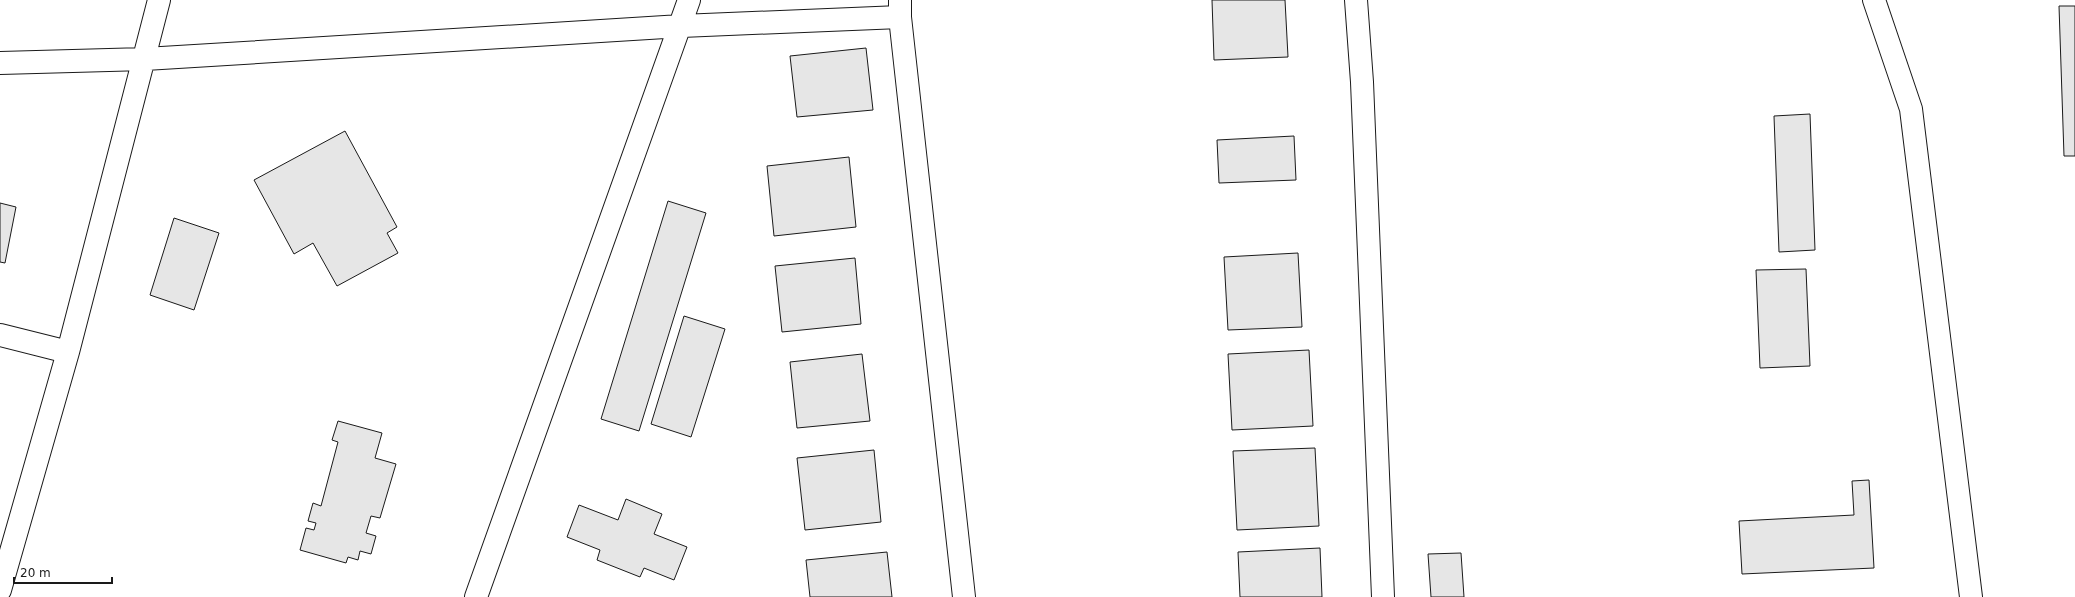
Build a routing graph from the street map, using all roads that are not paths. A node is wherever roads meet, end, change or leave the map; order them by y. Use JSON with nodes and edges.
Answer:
{"nodes":[{"id":1,"x":159,"y":0,"type":"edge"},
{"id":2,"x":688,"y":0,"type":"edge"},
{"id":3,"x":1356,"y":0,"type":"edge"},
{"id":4,"x":1874,"y":0,"type":"edge"},
{"id":5,"x":900,"y":8,"type":"edge"},
{"id":6,"x":681,"y":26,"type":"junction"},
{"id":7,"x":146,"y":59,"type":"junction"},
{"id":8,"x":0,"y":62,"type":"edge"},
{"id":9,"x":0,"y":335,"type":"edge"},
{"id":10,"x":68,"y":352,"type":"junction"},
{"id":11,"x":0,"y":590,"type":"edge"},
{"id":12,"x":476,"y":597,"type":"edge"},
{"id":13,"x":964,"y":597,"type":"edge"},
{"id":14,"x":1382,"y":597,"type":"edge"},
{"id":15,"x":1971,"y":597,"type":"edge"}],
"edges":[{"from":1,"to":7,"type":"street"},
{"from":2,"to":6,"type":"street"},
{"from":3,"to":14,"type":"street"},
{"from":4,"to":15,"type":"street"},
{"from":5,"to":6,"type":"street"},
{"from":5,"to":13,"type":"street"},
{"from":6,"to":7,"type":"street"},
{"from":6,"to":12,"type":"street"},
{"from":7,"to":8,"type":"street"},
{"from":7,"to":10,"type":"street"},
{"from":9,"to":10,"type":"street"},
{"from":10,"to":11,"type":"street"}]}
